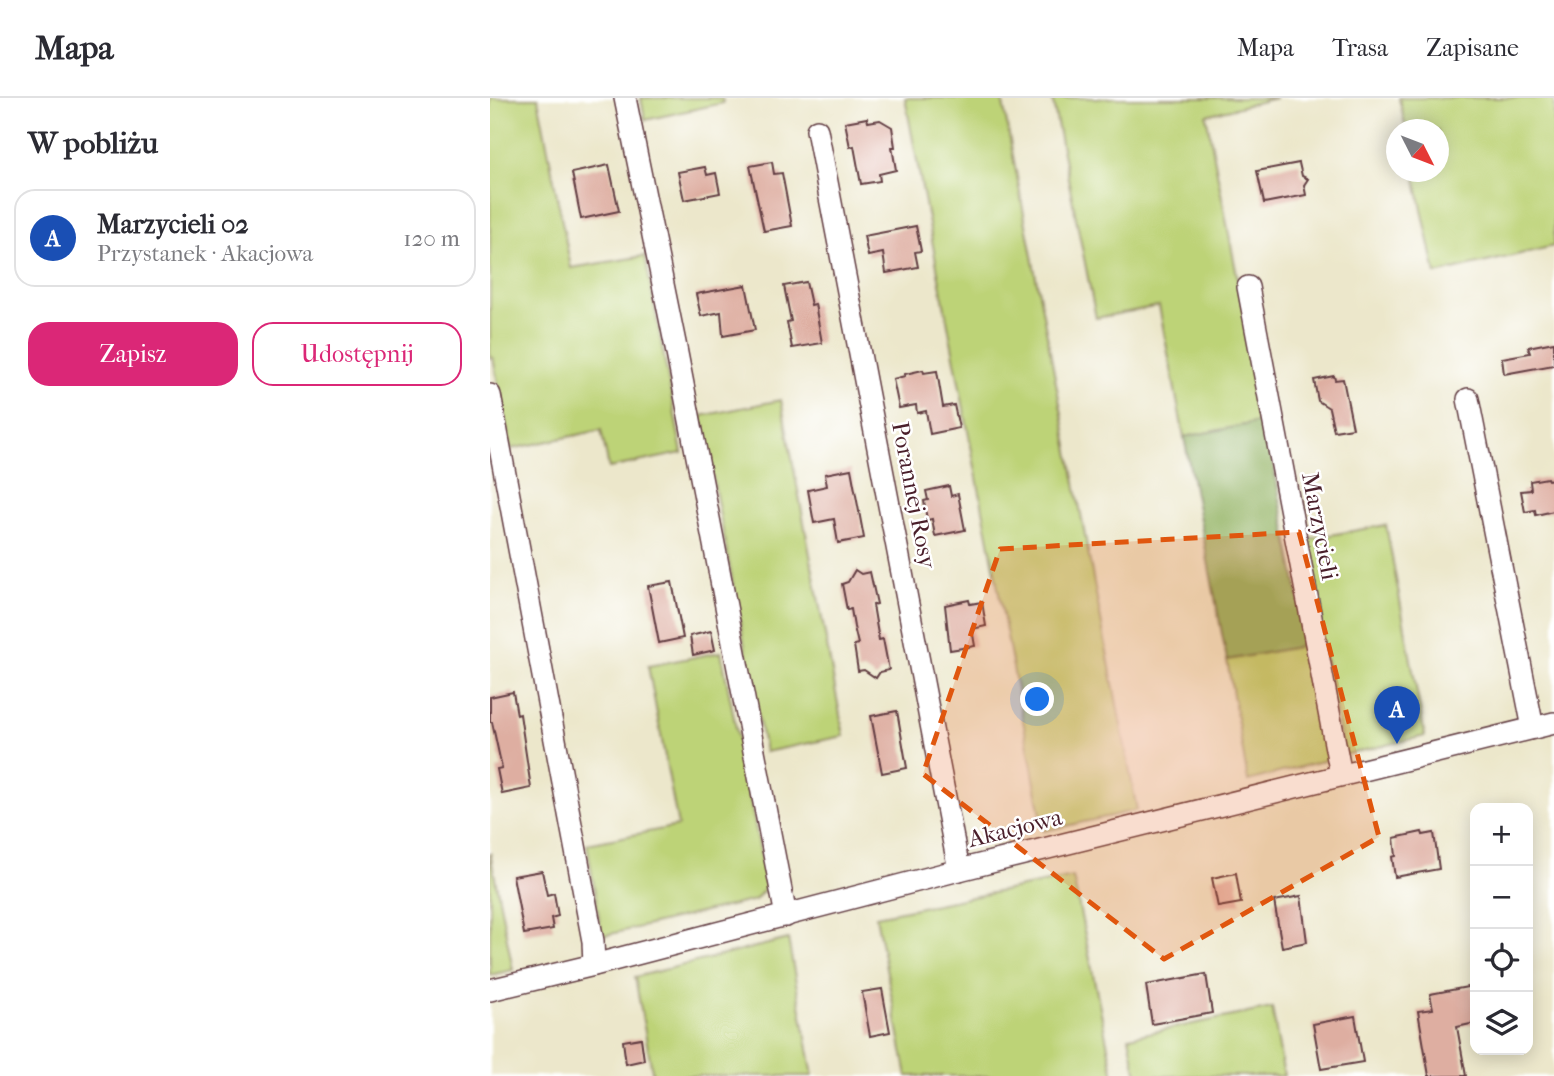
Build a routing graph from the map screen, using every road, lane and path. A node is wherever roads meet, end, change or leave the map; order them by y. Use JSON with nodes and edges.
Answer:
{"nodes":[{"id":1,"x":625,"y":98,"type":"edge"},
{"id":2,"x":817,"y":130,"type":"dead end"},
{"id":3,"x":1248,"y":287,"type":"dead end"},
{"id":4,"x":490,"y":395,"type":"edge"},
{"id":5,"x":1468,"y":399,"type":"dead end"},
{"id":6,"x":1544,"y":726,"type":"edge"},
{"id":7,"x":1341,"y":775,"type":"junction"},
{"id":8,"x":959,"y":870,"type":"junction"},
{"id":9,"x":786,"y":916,"type":"junction"},
{"id":10,"x":594,"y":965,"type":"junction"},
{"id":11,"x":490,"y":990,"type":"edge"}],
"edges":[{"from":1,"to":9,"type":"street"},
{"from":2,"to":8,"type":"street","name":"Porannej Rosy"},
{"from":3,"to":7,"type":"street","name":"Marzycieli"},
{"from":4,"to":10,"type":"street"},
{"from":5,"to":6,"type":"street"},
{"from":6,"to":7,"type":"street","name":"Akacjowa"},
{"from":7,"to":8,"type":"street","name":"Akacjowa"},
{"from":8,"to":9,"type":"street","name":"Akacjowa"},
{"from":9,"to":10,"type":"street","name":"Akacjowa"},
{"from":10,"to":11,"type":"street","name":"Akacjowa"}]}
